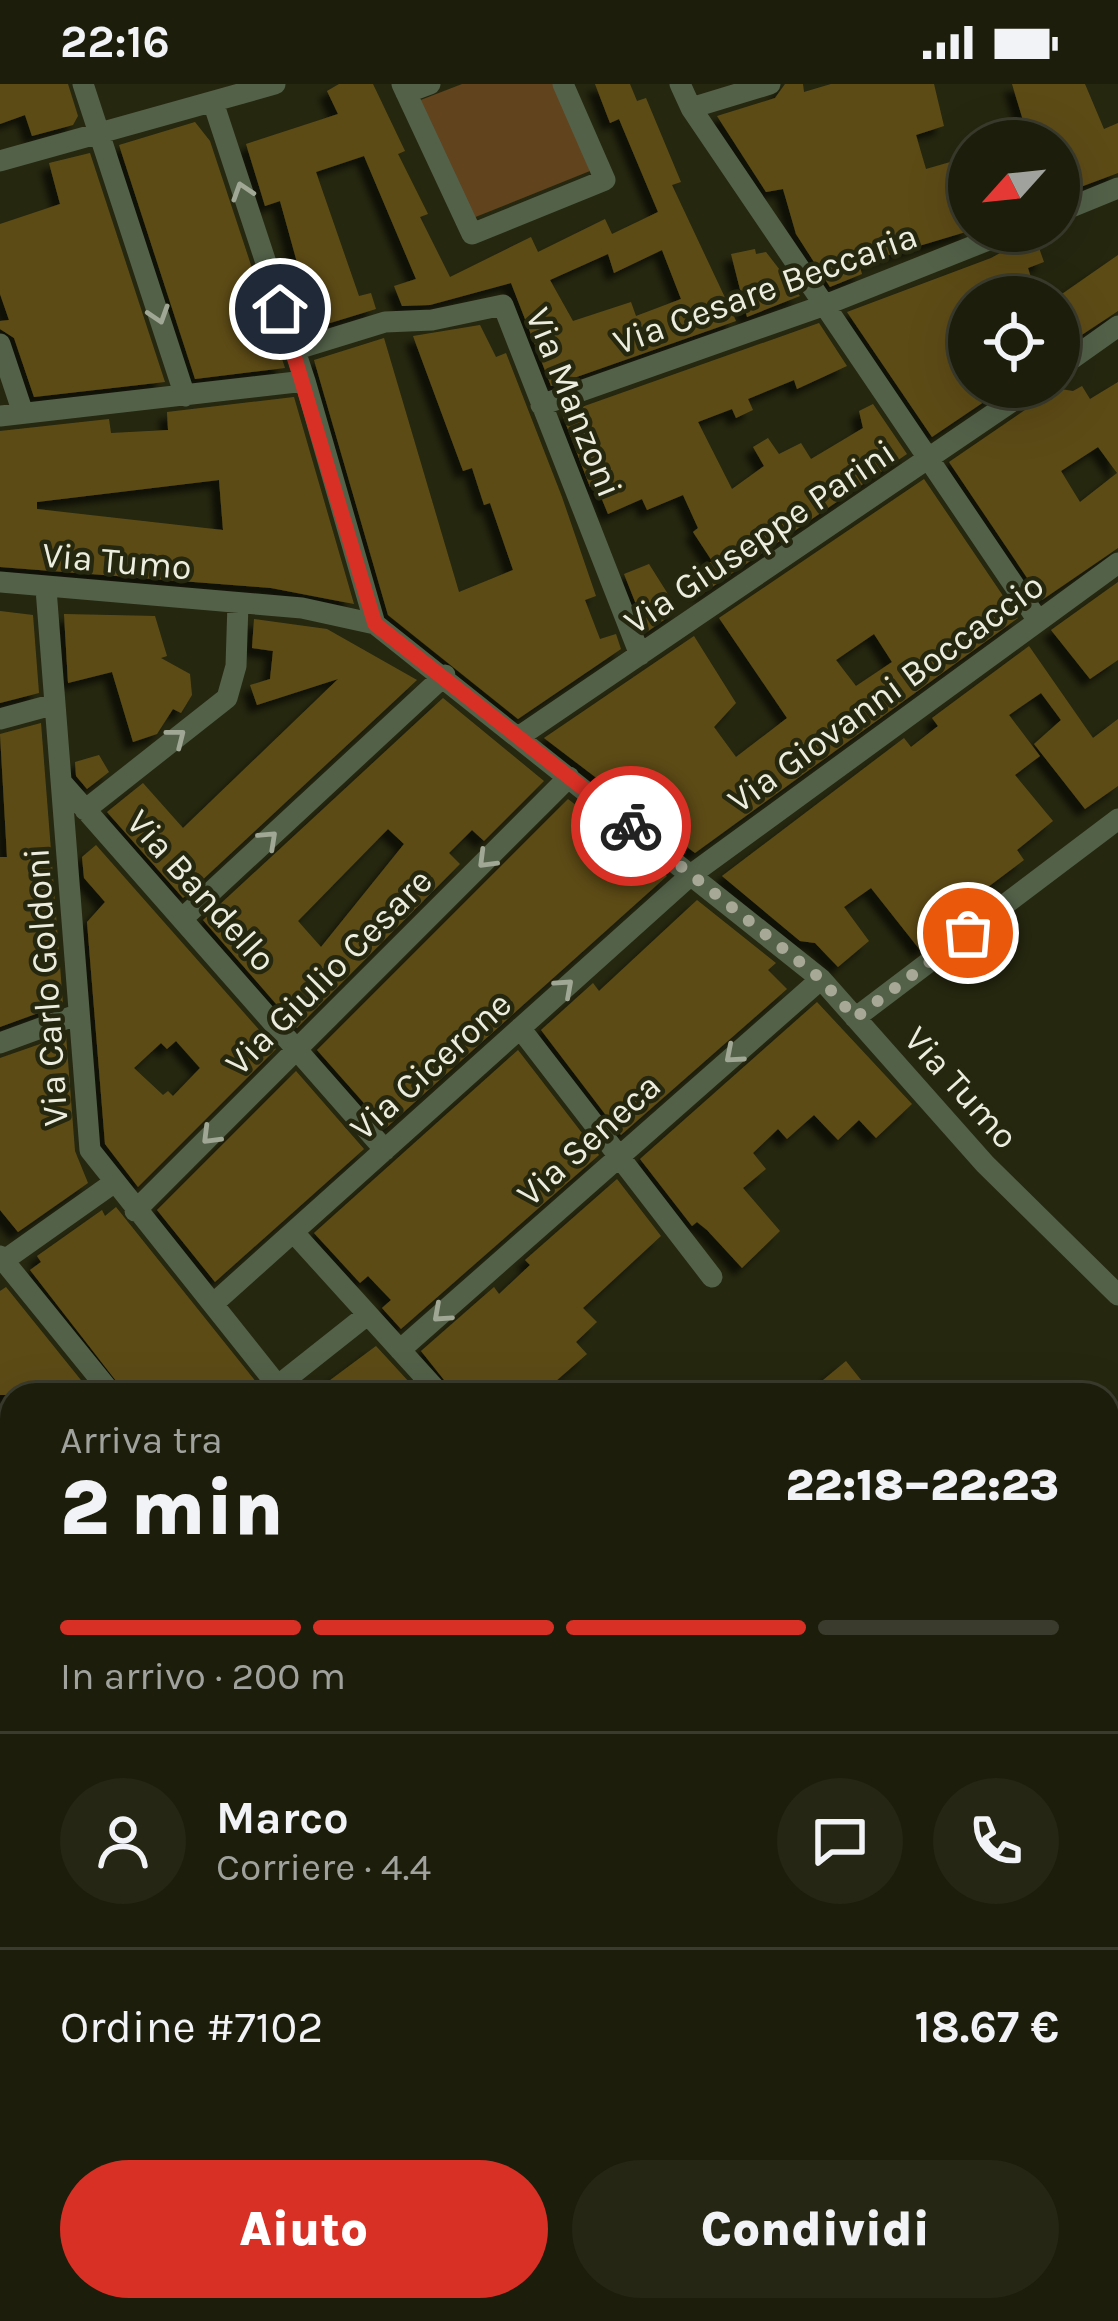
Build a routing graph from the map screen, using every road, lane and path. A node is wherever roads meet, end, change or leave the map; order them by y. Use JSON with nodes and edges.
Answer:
{"nodes":[{"id":1,"x":83,"y":84,"type":"edge"},
{"id":2,"x":275,"y":84,"type":"edge"},
{"id":3,"x":430,"y":84,"type":"edge"},
{"id":4,"x":563,"y":84,"type":"edge"},
{"id":5,"x":680,"y":84,"type":"edge"},
{"id":6,"x":770,"y":84,"type":"edge"},
{"id":7,"x":404,"y":88,"type":"edge"},
{"id":8,"x":187,"y":94,"type":"edge"},
{"id":9,"x":214,"y":105,"type":"junction"},
{"id":10,"x":691,"y":108,"type":"junction"},
{"id":11,"x":98,"y":132,"type":"junction"},
{"id":12,"x":0,"y":161,"type":"edge"},
{"id":13,"x":1118,"y":188,"type":"edge"},
{"id":14,"x":1080,"y":203,"type":"edge"},
{"id":15,"x":958,"y":252,"type":"edge"},
{"id":16,"x":825,"y":305,"type":"junction"},
{"id":17,"x":1118,"y":326,"type":"edge"},
{"id":18,"x":0,"y":344,"type":"edge"},
{"id":19,"x":294,"y":350,"type":"junction"},
{"id":20,"x":1080,"y":353,"type":"edge"},
{"id":21,"x":305,"y":381,"type":"junction"},
{"id":22,"x":185,"y":396,"type":"junction"},
{"id":23,"x":541,"y":405,"type":"junction"},
{"id":24,"x":1004,"y":408,"type":"edge"},
{"id":25,"x":11,"y":415,"type":"edge"},
{"id":26,"x":931,"y":460,"type":"junction"},
{"id":27,"x":1118,"y":563,"type":"edge"},
{"id":28,"x":0,"y":582,"type":"edge"},
{"id":29,"x":46,"y":589,"type":"junction"},
{"id":30,"x":238,"y":603,"type":"junction"},
{"id":31,"x":1037,"y":619,"type":"junction"},
{"id":32,"x":375,"y":624,"type":"junction"},
{"id":33,"x":640,"y":656,"type":"junction"},
{"id":34,"x":446,"y":675,"type":"junction"},
{"id":35,"x":55,"y":704,"type":"junction"},
{"id":36,"x":0,"y":718,"type":"edge"},
{"id":37,"x":520,"y":736,"type":"junction"},
{"id":38,"x":569,"y":777,"type":"junction"},
{"id":39,"x":62,"y":784,"type":"junction"},
{"id":40,"x":85,"y":810,"type":"junction"},
{"id":41,"x":1118,"y":819,"type":"edge"},
{"id":42,"x":692,"y":874,"type":"junction"},
{"id":43,"x":183,"y":918,"type":"junction"},
{"id":44,"x":821,"y":979,"type":"junction"},
{"id":45,"x":79,"y":1014,"type":"junction"},
{"id":46,"x":855,"y":1018,"type":"junction"},
{"id":47,"x":520,"y":1028,"type":"junction"},
{"id":48,"x":0,"y":1043,"type":"edge"},
{"id":49,"x":298,"y":1047,"type":"junction"},
{"id":50,"x":385,"y":1150,"type":"junction"},
{"id":51,"x":620,"y":1154,"type":"junction"},
{"id":52,"x":112,"y":1184,"type":"junction"},
{"id":53,"x":135,"y":1211,"type":"junction"},
{"id":54,"x":295,"y":1234,"type":"junction"},
{"id":55,"x":3,"y":1257,"type":"edge"},
{"id":56,"x":712,"y":1277,"type":"dead end"},
{"id":57,"x":1118,"y":1295,"type":"edge"},
{"id":58,"x":212,"y":1304,"type":"junction"},
{"id":59,"x":367,"y":1315,"type":"junction"},
{"id":60,"x":400,"y":1350,"type":"junction"},
{"id":61,"x":103,"y":1383,"type":"edge"},
{"id":62,"x":267,"y":1383,"type":"edge"},
{"id":63,"x":281,"y":1383,"type":"edge"},
{"id":64,"x":430,"y":1383,"type":"edge"}],
"edges":[{"from":1,"to":11,"type":"street"},
{"from":2,"to":9,"type":"street"},
{"from":3,"to":7,"type":"street"},
{"from":4,"to":7,"type":"street"},
{"from":5,"to":10,"type":"street"},
{"from":6,"to":10,"type":"street"},
{"from":8,"to":9,"type":"street"},
{"from":8,"to":11,"type":"street"},
{"from":19,"to":9,"type":"street","one_way":true},
{"from":10,"to":16,"type":"street"},
{"from":11,"to":12,"type":"street"},
{"from":11,"to":22,"type":"street","one_way":true},
{"from":13,"to":14,"type":"street"},
{"from":15,"to":16,"type":"street","name":"Via Cesare Beccaria"},
{"from":16,"to":23,"type":"street","name":"Via Cesare Beccaria"},
{"from":16,"to":26,"type":"street"},
{"from":17,"to":20,"type":"street"},
{"from":18,"to":25,"type":"street"},
{"from":19,"to":21,"type":"street"},
{"from":19,"to":23,"type":"street","name":"Via Manzoni"},
{"from":21,"to":22,"type":"street"},
{"from":21,"to":32,"type":"street"},
{"from":22,"to":25,"type":"street"},
{"from":23,"to":33,"type":"street","name":"Via Manzoni"},
{"from":24,"to":26,"type":"street","name":"Via Giuseppe Parini"},
{"from":26,"to":31,"type":"street"},
{"from":26,"to":33,"type":"street","name":"Via Giuseppe Parini"},
{"from":27,"to":31,"type":"street","name":"Via Giovanni Boccaccio"},
{"from":28,"to":29,"type":"street","name":"Via Tumo"},
{"from":29,"to":30,"type":"street","name":"Via Tumo"},
{"from":29,"to":35,"type":"street","name":"Via Carlo Goldoni"},
{"from":30,"to":32,"type":"street","name":"Via Tumo"},
{"from":40,"to":30,"type":"street","one_way":true},
{"from":31,"to":42,"type":"street","name":"Via Giovanni Boccaccio"},
{"from":32,"to":34,"type":"street","name":"Via Tumo"},
{"from":33,"to":37,"type":"street","name":"Via Giuseppe Parini"},
{"from":34,"to":37,"type":"street","name":"Via Tumo"},
{"from":43,"to":34,"type":"street","one_way":true},
{"from":35,"to":36,"type":"street"},
{"from":35,"to":39,"type":"street","name":"Via Carlo Goldoni"},
{"from":37,"to":38,"type":"street","name":"Via Tumo"},
{"from":38,"to":42,"type":"street","name":"Via Tumo"},
{"from":38,"to":49,"type":"street","name":"Via Giulio Cesare","one_way":true},
{"from":39,"to":40,"type":"street","name":"Via Bandello"},
{"from":39,"to":45,"type":"street","name":"Via Carlo Goldoni"},
{"from":40,"to":43,"type":"street","name":"Via Bandello"},
{"from":41,"to":46,"type":"street"},
{"from":42,"to":44,"type":"street","name":"Via Tumo"},
{"from":47,"to":42,"type":"street","name":"Via Cicerone","one_way":true},
{"from":43,"to":49,"type":"street","name":"Via Bandello"},
{"from":44,"to":46,"type":"street","name":"Via Tumo"},
{"from":44,"to":51,"type":"street","name":"Via Seneca","one_way":true},
{"from":45,"to":48,"type":"street"},
{"from":45,"to":52,"type":"street","name":"Via Carlo Goldoni"},
{"from":46,"to":57,"type":"street","name":"Via Tumo"},
{"from":47,"to":50,"type":"street","name":"Via Cicerone"},
{"from":47,"to":51,"type":"street"},
{"from":49,"to":50,"type":"street","name":"Via Bandello"},
{"from":49,"to":53,"type":"street","name":"Via Giulio Cesare","one_way":true},
{"from":50,"to":54,"type":"street","name":"Via Cicerone"},
{"from":51,"to":56,"type":"street"},
{"from":51,"to":60,"type":"street","name":"Via Seneca","one_way":true},
{"from":52,"to":53,"type":"street","name":"Via Carlo Goldoni"},
{"from":52,"to":55,"type":"street"},
{"from":53,"to":58,"type":"street","name":"Via Carlo Goldoni"},
{"from":54,"to":58,"type":"street","name":"Via Cicerone"},
{"from":54,"to":59,"type":"street"},
{"from":55,"to":61,"type":"street"},
{"from":58,"to":62,"type":"street","name":"Via Carlo Goldoni"},
{"from":59,"to":60,"type":"street"},
{"from":59,"to":63,"type":"street"},
{"from":60,"to":64,"type":"street"}]}
